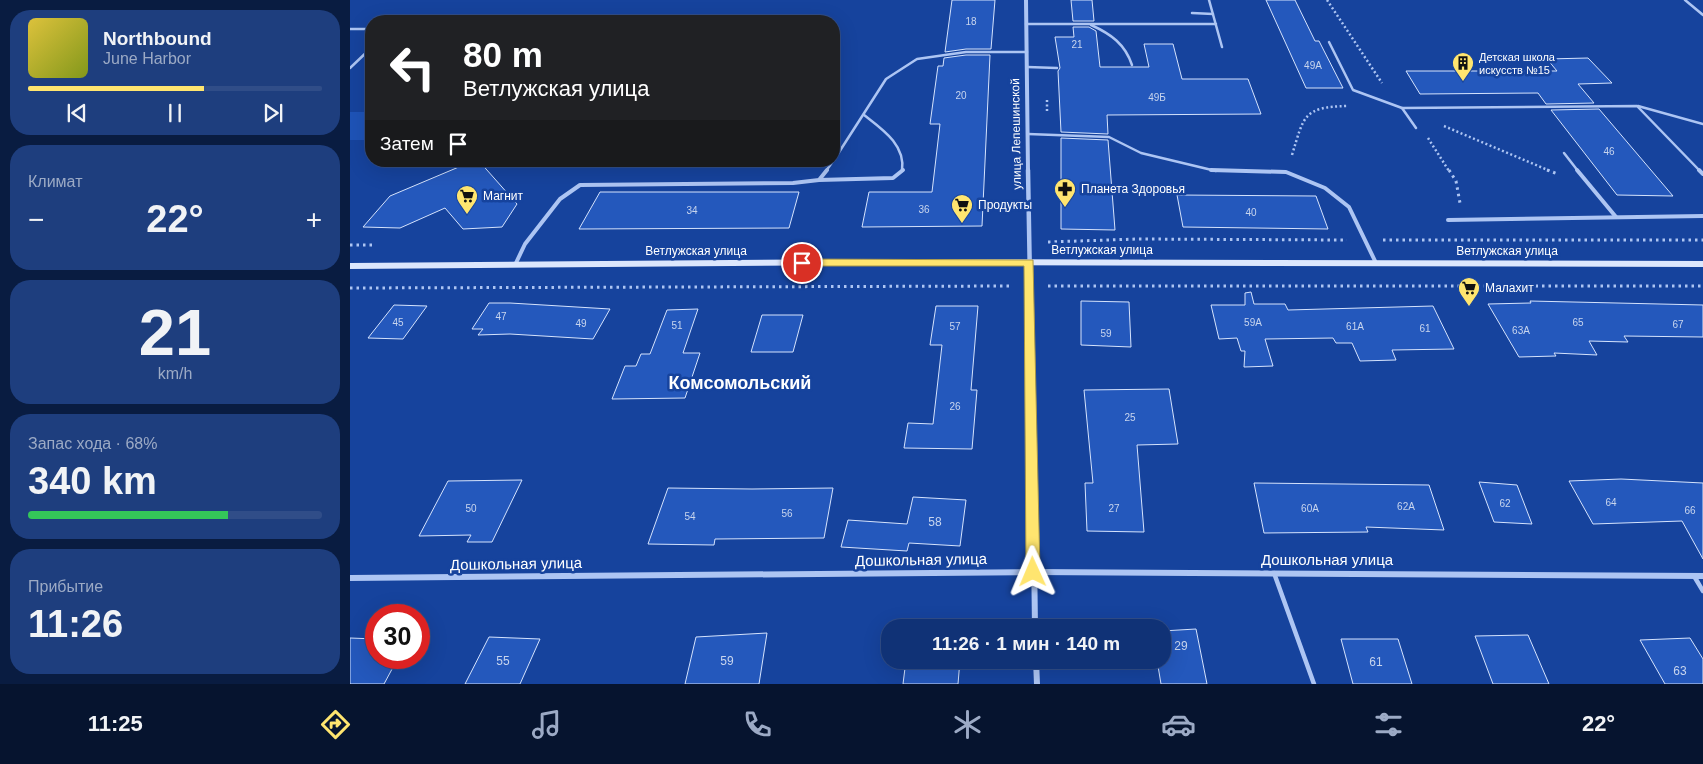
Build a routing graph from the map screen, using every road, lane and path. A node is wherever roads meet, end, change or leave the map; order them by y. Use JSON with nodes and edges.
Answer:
{"nodes":[{"id":1,"x":1026,"y":0,"type":"edge"},
{"id":2,"x":1209,"y":0,"type":"edge"},
{"id":3,"x":1327,"y":0,"type":"edge"},
{"id":4,"x":1686,"y":0,"type":"edge"},
{"id":5,"x":1192,"y":13,"type":"dead end"},
{"id":6,"x":1213,"y":14,"type":"junction"},
{"id":7,"x":1703,"y":15,"type":"edge"},
{"id":8,"x":1026,"y":24,"type":"junction"},
{"id":9,"x":1089,"y":24,"type":"junction"},
{"id":10,"x":1216,"y":24,"type":"junction"},
{"id":11,"x":350,"y":29,"type":"edge"},
{"id":12,"x":365,"y":29,"type":"edge"},
{"id":13,"x":1329,"y":42,"type":"dead end"},
{"id":14,"x":1222,"y":47,"type":"dead end"},
{"id":15,"x":1027,"y":52,"type":"junction"},
{"id":16,"x":365,"y":54,"type":"edge"},
{"id":17,"x":1132,"y":65,"type":"dead end"},
{"id":18,"x":1027,"y":67,"type":"junction"},
{"id":19,"x":350,"y":68,"type":"edge"},
{"id":20,"x":1057,"y":68,"type":"dead end"},
{"id":21,"x":1354,"y":106,"type":"dead end"},
{"id":22,"x":1637,"y":106,"type":"junction"},
{"id":23,"x":1402,"y":108,"type":"junction"},
{"id":24,"x":864,"y":115,"type":"junction"},
{"id":25,"x":1438,"y":123,"type":"dead end"},
{"id":26,"x":1703,"y":124,"type":"edge"},
{"id":27,"x":1416,"y":128,"type":"dead end"},
{"id":28,"x":1028,"y":134,"type":"junction"},
{"id":29,"x":1426,"y":135,"type":"dead end"},
{"id":30,"x":840,"y":151,"type":"edge"},
{"id":31,"x":1564,"y":153,"type":"dead end"},
{"id":32,"x":829,"y":167,"type":"edge"},
{"id":33,"x":1286,"y":172,"type":"junction"},
{"id":34,"x":1703,"y":174,"type":"edge"},
{"id":35,"x":820,"y":180,"type":"junction"},
{"id":36,"x":1593,"y":189,"type":"junction"},
{"id":37,"x":1703,"y":216,"type":"edge"},
{"id":38,"x":1616,"y":217,"type":"junction"},
{"id":39,"x":1448,"y":220,"type":"dead end"},
{"id":40,"x":1463,"y":220,"type":"junction"},
{"id":41,"x":1138,"y":239,"type":"dead end"},
{"id":42,"x":1365,"y":240,"type":"junction"},
{"id":43,"x":1466,"y":240,"type":"junction"},
{"id":44,"x":1703,"y":240,"type":"edge"},
{"id":45,"x":1029,"y":263,"type":"junction"},
{"id":46,"x":515,"y":264,"type":"junction"},
{"id":47,"x":1376,"y":264,"type":"junction"},
{"id":48,"x":1703,"y":264,"type":"edge"},
{"id":49,"x":350,"y":266,"type":"edge"},
{"id":50,"x":1033,"y":572,"type":"junction"},
{"id":51,"x":1274,"y":572,"type":"junction"},
{"id":52,"x":1694,"y":576,"type":"junction"},
{"id":53,"x":1703,"y":576,"type":"edge"},
{"id":54,"x":350,"y":578,"type":"edge"},
{"id":55,"x":1703,"y":590,"type":"edge"},
{"id":56,"x":1035,"y":619,"type":"edge"},
{"id":57,"x":1036,"y":669,"type":"edge"},
{"id":58,"x":1037,"y":684,"type":"edge"},
{"id":59,"x":1314,"y":684,"type":"edge"}],
"edges":[{"from":1,"to":8,"type":"street","name":"улица Лепешинской"},
{"from":2,"to":6,"type":"lane"},
{"from":3,"to":23,"type":"path"},
{"from":4,"to":7,"type":"lane"},
{"from":5,"to":6,"type":"lane"},
{"from":6,"to":10,"type":"lane"},
{"from":8,"to":9,"type":"lane"},
{"from":8,"to":15,"type":"street","name":"улица Лепешинской"},
{"from":9,"to":10,"type":"lane"},
{"from":9,"to":17,"type":"lane"},
{"from":10,"to":14,"type":"lane"},
{"from":11,"to":12,"type":"lane"},
{"from":13,"to":23,"type":"lane"},
{"from":15,"to":18,"type":"street","name":"улица Лепешинской"},
{"from":15,"to":24,"type":"lane"},
{"from":16,"to":19,"type":"lane"},
{"from":18,"to":20,"type":"lane"},
{"from":18,"to":28,"type":"street","name":"улица Лепешинской"},
{"from":21,"to":33,"type":"path"},
{"from":22,"to":23,"type":"lane"},
{"from":22,"to":26,"type":"lane"},
{"from":22,"to":34,"type":"lane"},
{"from":23,"to":27,"type":"lane"},
{"from":24,"to":30,"type":"lane"},
{"from":24,"to":35,"type":"lane"},
{"from":25,"to":36,"type":"path"},
{"from":28,"to":33,"type":"lane"},
{"from":28,"to":45,"type":"street","name":"улица Лепешинской"},
{"from":29,"to":40,"type":"path"},
{"from":31,"to":36,"type":"lane"},
{"from":32,"to":35,"type":"lane"},
{"from":33,"to":42,"type":"lane"},
{"from":35,"to":46,"type":"lane"},
{"from":36,"to":38,"type":"lane"},
{"from":37,"to":38,"type":"lane"},
{"from":38,"to":40,"type":"lane"},
{"from":39,"to":40,"type":"lane"},
{"from":40,"to":43,"type":"path"},
{"from":41,"to":42,"type":"path"},
{"from":42,"to":43,"type":"path"},
{"from":42,"to":47,"type":"lane"},
{"from":43,"to":44,"type":"path"},
{"from":45,"to":46,"type":"main road","name":"Ветлужская улица"},
{"from":45,"to":47,"type":"main road","name":"Ветлужская улица"},
{"from":45,"to":50,"type":"street","name":"улица Лепешинской"},
{"from":46,"to":49,"type":"main road","name":"Ветлужская улица"},
{"from":47,"to":48,"type":"main road","name":"Ветлужская улица"},
{"from":50,"to":51,"type":"street","name":"Дошкольная улица"},
{"from":50,"to":54,"type":"street","name":"Дошкольная улица"},
{"from":50,"to":56,"type":"street","name":"улица Лепешинской"},
{"from":51,"to":52,"type":"street","name":"Дошкольная улица"},
{"from":51,"to":59,"type":"lane"},
{"from":52,"to":53,"type":"street","name":"Дошкольная улица"},
{"from":52,"to":55,"type":"lane"},
{"from":57,"to":58,"type":"street"}]}
